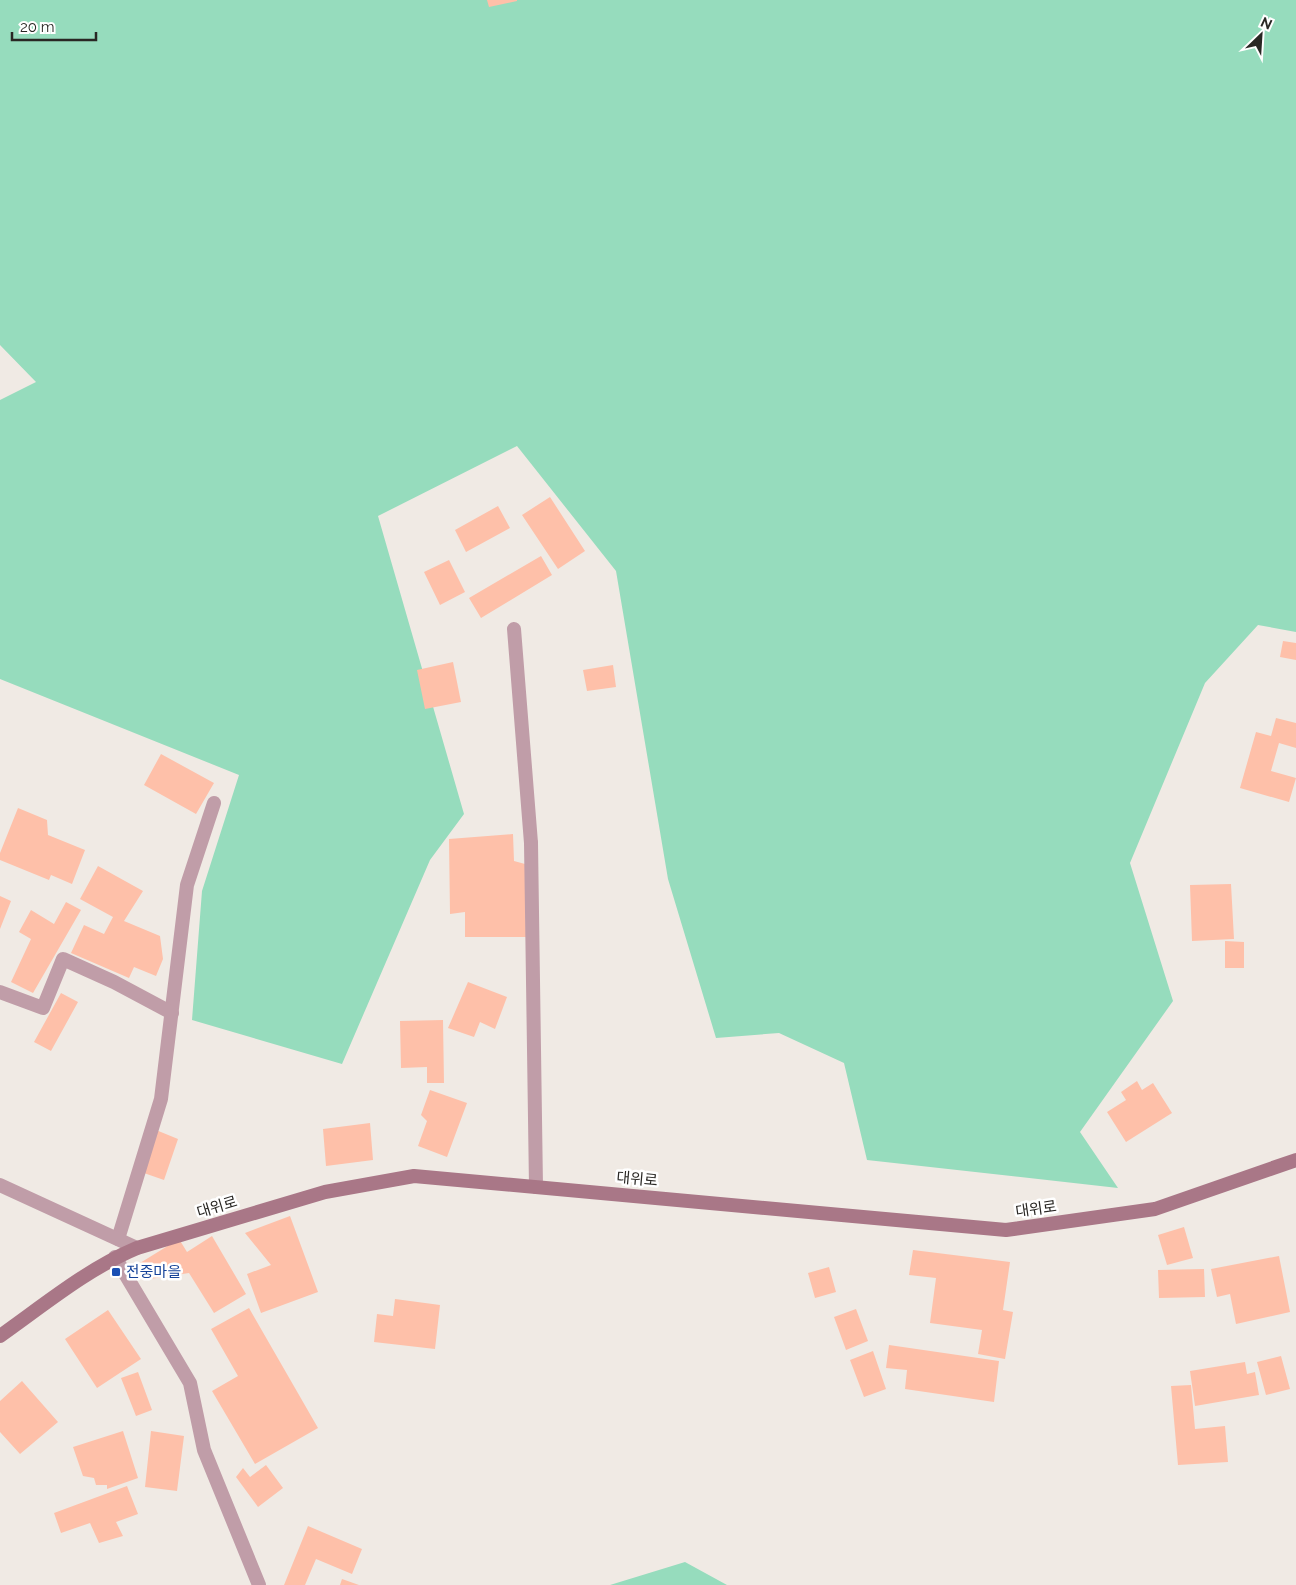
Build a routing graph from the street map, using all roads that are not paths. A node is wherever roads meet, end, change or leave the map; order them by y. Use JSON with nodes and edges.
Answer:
{"nodes":[{"id":1,"x":514,"y":628,"type":"dead end"},
{"id":2,"x":214,"y":802,"type":"dead end"},
{"id":3,"x":0,"y":992,"type":"edge"},
{"id":4,"x":172,"y":1013,"type":"junction"},
{"id":5,"x":1296,"y":1160,"type":"edge"},
{"id":6,"x":0,"y":1185,"type":"edge"},
{"id":7,"x":536,"y":1187,"type":"junction"},
{"id":8,"x":118,"y":1239,"type":"junction"},
{"id":9,"x":137,"y":1248,"type":"junction"},
{"id":10,"x":115,"y":1257,"type":"junction"},
{"id":11,"x":0,"y":1336,"type":"edge"},
{"id":12,"x":259,"y":1585,"type":"edge"}],
"edges":[{"from":1,"to":7,"type":"street"},
{"from":2,"to":4,"type":"street"},
{"from":3,"to":4,"type":"street"},
{"from":4,"to":8,"type":"street"},
{"from":5,"to":7,"type":"main road","name":"대위로"},
{"from":6,"to":8,"type":"street"},
{"from":7,"to":9,"type":"main road","name":"대위로"},
{"from":8,"to":9,"type":"street"},
{"from":9,"to":10,"type":"main road","name":"대위로"},
{"from":10,"to":11,"type":"main road","name":"대위로"},
{"from":10,"to":12,"type":"street"}]}
